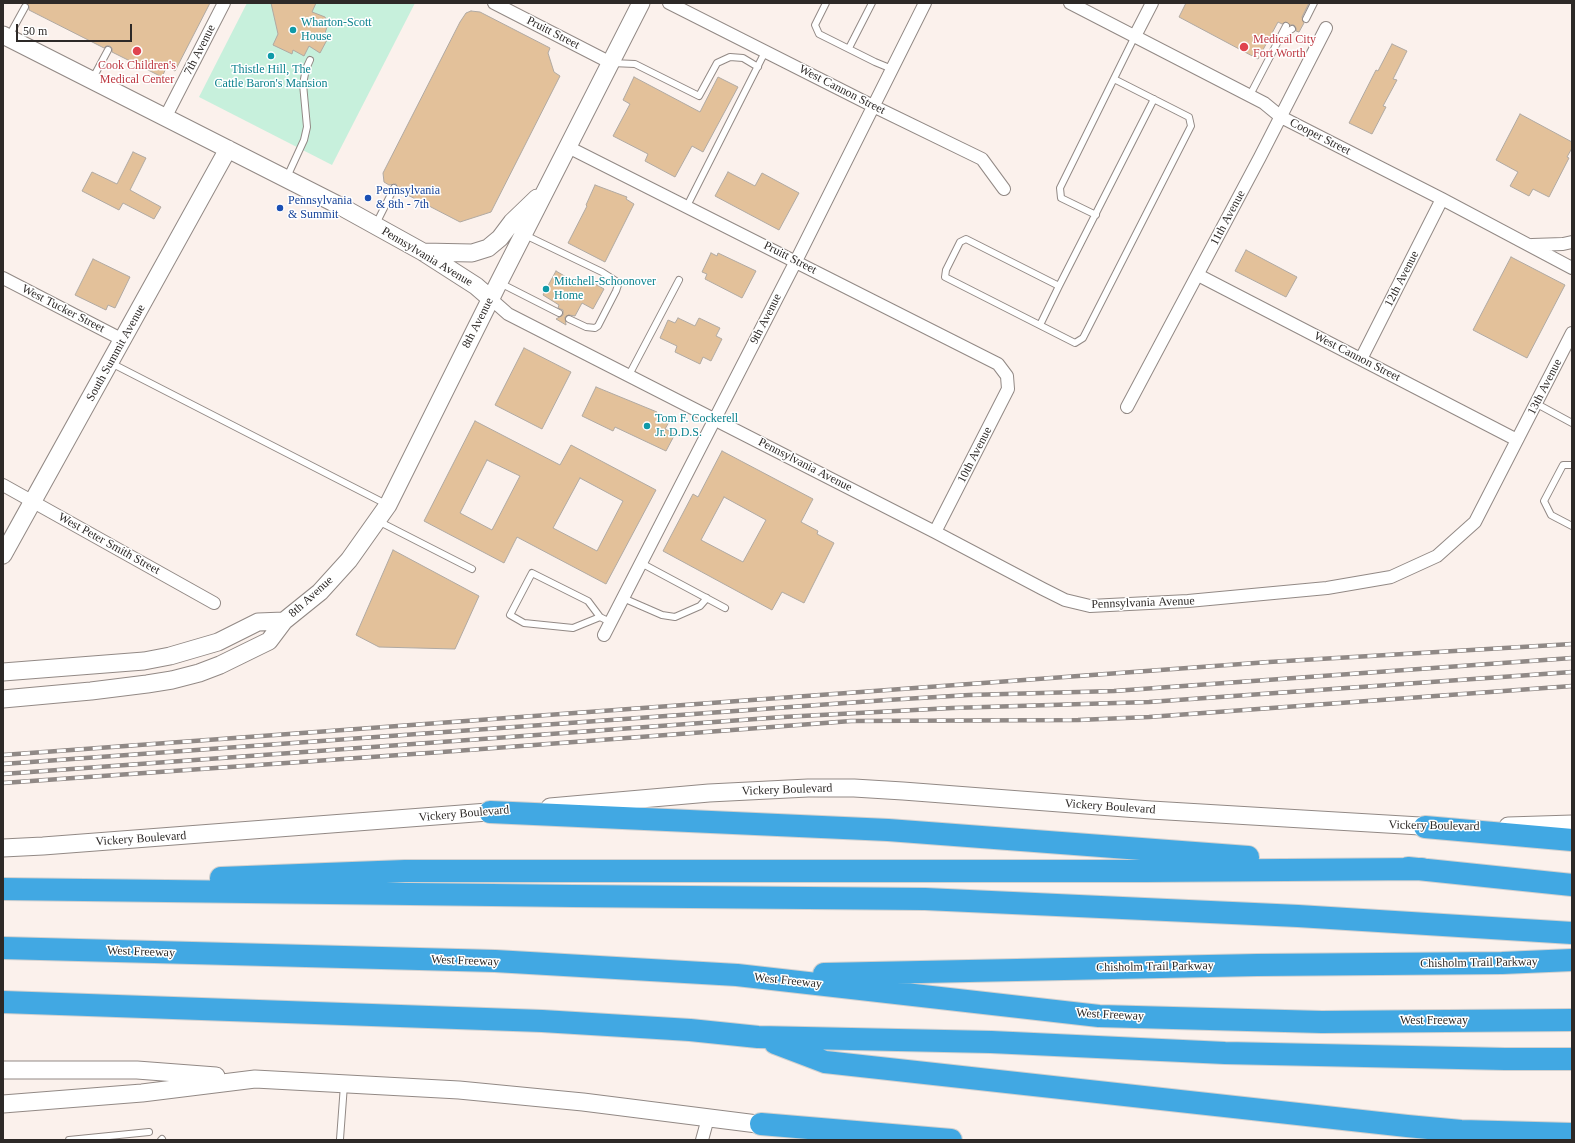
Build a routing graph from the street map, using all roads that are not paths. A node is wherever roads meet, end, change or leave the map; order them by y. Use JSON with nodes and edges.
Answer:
{"nodes":[{"id":1,"x":224,"y":3,"type":"edge"},
{"id":2,"x":494,"y":3,"type":"edge"},
{"id":3,"x":641,"y":3,"type":"edge"},
{"id":4,"x":669,"y":3,"type":"edge"},
{"id":5,"x":826,"y":3,"type":"edge"},
{"id":6,"x":872,"y":3,"type":"edge"},
{"id":7,"x":925,"y":3,"type":"edge"},
{"id":8,"x":1070,"y":3,"type":"edge"},
{"id":9,"x":1152,"y":3,"type":"edge"},
{"id":10,"x":1314,"y":3,"type":"edge"},
{"id":11,"x":25,"y":8,"type":"dead end"},
{"id":12,"x":1306,"y":19,"type":"dead end"},
{"id":13,"x":1289,"y":27,"type":"dead end"},
{"id":14,"x":1326,"y":28,"type":"dead end"},
{"id":15,"x":6,"y":36,"type":"edge"},
{"id":16,"x":1135,"y":36,"type":"junction"},
{"id":17,"x":849,"y":48,"type":"junction"},
{"id":18,"x":108,"y":50,"type":"dead end"},
{"id":19,"x":766,"y":52,"type":"junction"},
{"id":20,"x":310,"y":60,"type":"dead end"},
{"id":21,"x":611,"y":63,"type":"junction"},
{"id":22,"x":758,"y":67,"type":"junction"},
{"id":23,"x":892,"y":69,"type":"junction"},
{"id":24,"x":1114,"y":79,"type":"junction"},
{"id":25,"x":92,"y":80,"type":"junction"},
{"id":26,"x":1250,"y":95,"type":"junction"},
{"id":27,"x":1154,"y":99,"type":"junction"},
{"id":28,"x":874,"y":106,"type":"junction"},
{"id":29,"x":1281,"y":117,"type":"junction"},
{"id":30,"x":165,"y":118,"type":"junction"},
{"id":31,"x":568,"y":147,"type":"junction"},
{"id":32,"x":228,"y":149,"type":"junction"},
{"id":33,"x":286,"y":178,"type":"junction"},
{"id":34,"x":394,"y":188,"type":"dead end"},
{"id":35,"x":547,"y":188,"type":"junction"},
{"id":36,"x":1004,"y":189,"type":"dead end"},
{"id":37,"x":1442,"y":199,"type":"junction"},
{"id":38,"x":686,"y":206,"type":"junction"},
{"id":39,"x":1096,"y":215,"type":"junction"},
{"id":40,"x":375,"y":225,"type":"junction"},
{"id":41,"x":523,"y":234,"type":"junction"},
{"id":42,"x":1572,"y":242,"type":"edge"},
{"id":43,"x":1530,"y":245,"type":"junction"},
{"id":44,"x":424,"y":252,"type":"junction"},
{"id":45,"x":796,"y":261,"type":"junction"},
{"id":46,"x":1572,"y":268,"type":"edge"},
{"id":47,"x":1198,"y":275,"type":"junction"},
{"id":48,"x":3,"y":278,"type":"edge"},
{"id":49,"x":679,"y":280,"type":"dead end"},
{"id":50,"x":499,"y":282,"type":"junction"},
{"id":51,"x":1059,"y":286,"type":"junction"},
{"id":52,"x":490,"y":299,"type":"junction"},
{"id":53,"x":559,"y":313,"type":"dead end"},
{"id":54,"x":569,"y":319,"type":"dead end"},
{"id":55,"x":1040,"y":325,"type":"junction"},
{"id":56,"x":1572,"y":333,"type":"edge"},
{"id":57,"x":124,"y":340,"type":"junction"},
{"id":58,"x":1361,"y":359,"type":"junction"},
{"id":59,"x":111,"y":363,"type":"junction"},
{"id":60,"x":629,"y":375,"type":"junction"},
{"id":61,"x":1007,"y":376,"type":"joint"},
{"id":62,"x":1537,"y":404,"type":"junction"},
{"id":63,"x":1127,"y":407,"type":"dead end"},
{"id":64,"x":715,"y":419,"type":"junction"},
{"id":65,"x":1572,"y":423,"type":"edge"},
{"id":66,"x":1517,"y":440,"type":"junction"},
{"id":67,"x":1572,"y":465,"type":"edge"},
{"id":68,"x":3,"y":485,"type":"edge"},
{"id":69,"x":33,"y":502,"type":"junction"},
{"id":70,"x":388,"y":505,"type":"junction"},
{"id":71,"x":378,"y":520,"type":"junction"},
{"id":72,"x":1572,"y":526,"type":"edge"},
{"id":73,"x":936,"y":532,"type":"junction"},
{"id":74,"x":3,"y":556,"type":"edge"},
{"id":75,"x":641,"y":563,"type":"junction"},
{"id":76,"x":472,"y":569,"type":"dead end"},
{"id":77,"x":623,"y":598,"type":"junction"},
{"id":78,"x":707,"y":598,"type":"junction"},
{"id":79,"x":214,"y":603,"type":"dead end"},
{"id":80,"x":725,"y":608,"type":"dead end"},
{"id":81,"x":605,"y":619,"type":"junction"},
{"id":82,"x":284,"y":621,"type":"junction"},
{"id":83,"x":604,"y":634,"type":"dead end"},
{"id":84,"x":3,"y":672,"type":"edge"},
{"id":85,"x":3,"y":699,"type":"edge"},
{"id":86,"x":490,"y":812,"type":"junction"},
{"id":87,"x":1572,"y":824,"type":"edge"},
{"id":88,"x":1425,"y":827,"type":"junction"},
{"id":89,"x":1572,"y":840,"type":"edge"},
{"id":90,"x":3,"y":848,"type":"edge"},
{"id":91,"x":1148,"y":861,"type":"junction"},
{"id":92,"x":3,"y":885,"type":"edge"},
{"id":93,"x":1572,"y":885,"type":"edge"},
{"id":94,"x":3,"y":889,"type":"edge"},
{"id":95,"x":1572,"y":933,"type":"edge"},
{"id":96,"x":3,"y":948,"type":"edge"},
{"id":97,"x":1572,"y":960,"type":"edge"},
{"id":98,"x":737,"y":975,"type":"junction"},
{"id":99,"x":3,"y":1002,"type":"edge"},
{"id":100,"x":1572,"y":1020,"type":"edge"},
{"id":101,"x":758,"y":1037,"type":"junction"},
{"id":102,"x":1572,"y":1059,"type":"edge"},
{"id":103,"x":3,"y":1070,"type":"edge"},
{"id":104,"x":254,"y":1079,"type":"junction"},
{"id":105,"x":344,"y":1083,"type":"junction"},
{"id":106,"x":3,"y":1104,"type":"edge"},
{"id":107,"x":708,"y":1118,"type":"junction"},
{"id":108,"x":761,"y":1124,"type":"junction"},
{"id":109,"x":149,"y":1132,"type":"dead end"},
{"id":110,"x":1572,"y":1134,"type":"edge"},
{"id":111,"x":340,"y":1139,"type":"edge"},
{"id":112,"x":68,"y":1140,"type":"edge"},
{"id":113,"x":702,"y":1140,"type":"edge"},
{"id":114,"x":855,"y":1140,"type":"edge"},
{"id":115,"x":951,"y":1140,"type":"edge"}],
"edges":[{"from":1,"to":30,"type":"street","name":"7th Avenue"},
{"from":2,"to":21,"type":"street","name":"Pruitt Street"},
{"from":3,"to":21,"type":"main road","name":"8th Avenue"},
{"from":4,"to":19,"type":"street","name":"West Cannon Street"},
{"from":5,"to":17,"type":"lane"},
{"from":6,"to":17,"type":"lane"},
{"from":7,"to":23,"type":"street","name":"9th Avenue"},
{"from":8,"to":16,"type":"street","name":"Cooper Street"},
{"from":9,"to":16,"type":"street"},
{"from":10,"to":12,"type":"lane"},
{"from":11,"to":15,"type":"lane"},
{"from":13,"to":26,"type":"lane"},
{"from":14,"to":29,"type":"street","name":"11th Avenue"},
{"from":15,"to":25,"type":"main road","name":"Pennsylvania Avenue"},
{"from":16,"to":24,"type":"lane"},
{"from":16,"to":26,"type":"street","name":"Cooper Street"},
{"from":17,"to":23,"type":"lane"},
{"from":18,"to":25,"type":"lane"},
{"from":19,"to":22,"type":"lane"},
{"from":19,"to":28,"type":"street","name":"West Cannon Street"},
{"from":20,"to":33,"type":"lane"},
{"from":21,"to":22,"type":"lane"},
{"from":21,"to":31,"type":"main road","name":"8th Avenue"},
{"from":22,"to":38,"type":"lane"},
{"from":23,"to":28,"type":"street","name":"9th Avenue"},
{"from":24,"to":27,"type":"lane"},
{"from":24,"to":39,"type":"lane"},
{"from":25,"to":30,"type":"main road","name":"Pennsylvania Avenue"},
{"from":26,"to":29,"type":"street","name":"Cooper Street"},
{"from":27,"to":39,"type":"lane"},
{"from":27,"to":55,"type":"lane"},
{"from":28,"to":36,"type":"street","name":"West Cannon Street"},
{"from":28,"to":45,"type":"street","name":"9th Avenue"},
{"from":29,"to":37,"type":"street","name":"Cooper Street"},
{"from":29,"to":47,"type":"street","name":"11th Avenue"},
{"from":30,"to":32,"type":"main road","name":"Pennsylvania Avenue"},
{"from":31,"to":35,"type":"main road","name":"8th Avenue"},
{"from":31,"to":38,"type":"street","name":"Pruitt Street"},
{"from":32,"to":33,"type":"main road","name":"Pennsylvania Avenue"},
{"from":32,"to":57,"type":"main road","name":"South Summit Avenue"},
{"from":33,"to":40,"type":"main road","name":"Pennsylvania Avenue"},
{"from":34,"to":40,"type":"lane"},
{"from":35,"to":41,"type":"main road","name":"8th Avenue"},
{"from":35,"to":44,"type":"main road"},
{"from":37,"to":43,"type":"street","name":"Cooper Street"},
{"from":37,"to":58,"type":"street","name":"12th Avenue"},
{"from":38,"to":45,"type":"street","name":"Pruitt Street"},
{"from":39,"to":51,"type":"lane"},
{"from":40,"to":44,"type":"main road","name":"Pennsylvania Avenue"},
{"from":41,"to":50,"type":"main road","name":"8th Avenue"},
{"from":41,"to":54,"type":"lane"},
{"from":42,"to":43,"type":"street"},
{"from":43,"to":46,"type":"street","name":"Cooper Street"},
{"from":44,"to":52,"type":"main road","name":"Pennsylvania Avenue"},
{"from":45,"to":61,"type":"street","name":"Pruitt Street"},
{"from":45,"to":64,"type":"street","name":"9th Avenue"},
{"from":47,"to":58,"type":"street","name":"West Cannon Street"},
{"from":47,"to":63,"type":"street","name":"11th Avenue"},
{"from":48,"to":57,"type":"street","name":"West Tucker Street"},
{"from":49,"to":60,"type":"lane"},
{"from":50,"to":52,"type":"main road","name":"8th Avenue"},
{"from":50,"to":53,"type":"lane"},
{"from":51,"to":55,"type":"lane"},
{"from":51,"to":55,"type":"lane"},
{"from":52,"to":60,"type":"street","name":"Pennsylvania Avenue"},
{"from":52,"to":70,"type":"main road","name":"8th Avenue"},
{"from":56,"to":62,"type":"street","name":"13th Avenue"},
{"from":57,"to":59,"type":"main road","name":"South Summit Avenue"},
{"from":58,"to":66,"type":"street","name":"West Cannon Street"},
{"from":59,"to":69,"type":"main road","name":"South Summit Avenue"},
{"from":59,"to":70,"type":"lane"},
{"from":60,"to":64,"type":"street","name":"Pennsylvania Avenue"},
{"from":61,"to":73,"type":"street","name":"10th Avenue"},
{"from":62,"to":65,"type":"lane"},
{"from":62,"to":66,"type":"street","name":"13th Avenue"},
{"from":64,"to":73,"type":"street","name":"Pennsylvania Avenue"},
{"from":64,"to":75,"type":"street","name":"9th Avenue"},
{"from":66,"to":73,"type":"street","name":"Pennsylvania Avenue"},
{"from":67,"to":72,"type":"lane"},
{"from":68,"to":69,"type":"street","name":"West Peter Smith Street"},
{"from":69,"to":74,"type":"main road","name":"South Summit Avenue"},
{"from":69,"to":79,"type":"street","name":"West Peter Smith Street"},
{"from":70,"to":71,"type":"main road","name":"8th Avenue"},
{"from":71,"to":76,"type":"lane"},
{"from":71,"to":82,"type":"main road","name":"8th Avenue"},
{"from":75,"to":77,"type":"street","name":"9th Avenue"},
{"from":75,"to":78,"type":"lane"},
{"from":77,"to":78,"type":"lane"},
{"from":77,"to":81,"type":"street","name":"9th Avenue"},
{"from":78,"to":80,"type":"lane"},
{"from":81,"to":81,"type":"lane"},
{"from":81,"to":83,"type":"street","name":"9th Avenue"},
{"from":82,"to":84,"type":"main road","name":"8th Avenue"},
{"from":82,"to":85,"type":"main road","name":"8th Avenue"},
{"from":86,"to":88,"type":"main road","name":"Vickery Boulevard"},
{"from":86,"to":90,"type":"main road","name":"Vickery Boulevard"},
{"from":86,"to":91,"type":"highway"},
{"from":87,"to":88,"type":"main road","name":"Vickery Boulevard"},
{"from":88,"to":89,"type":"highway"},
{"from":91,"to":92,"type":"highway"},
{"from":91,"to":93,"type":"highway"},
{"from":94,"to":95,"type":"highway"},
{"from":96,"to":98,"type":"highway","name":"West Freeway"},
{"from":97,"to":98,"type":"highway","name":"Chisholm Trail Parkway"},
{"from":98,"to":100,"type":"highway","name":"West Freeway"},
{"from":99,"to":101,"type":"highway"},
{"from":101,"to":102,"type":"highway"},
{"from":101,"to":110,"type":"highway"},
{"from":103,"to":104,"type":"main road"},
{"from":104,"to":105,"type":"main road"},
{"from":104,"to":106,"type":"main road"},
{"from":105,"to":107,"type":"main road"},
{"from":105,"to":111,"type":"lane"},
{"from":107,"to":108,"type":"main road"},
{"from":107,"to":113,"type":"street"},
{"from":108,"to":114,"type":"main road"},
{"from":108,"to":115,"type":"highway"},
{"from":109,"to":112,"type":"lane"}]}
